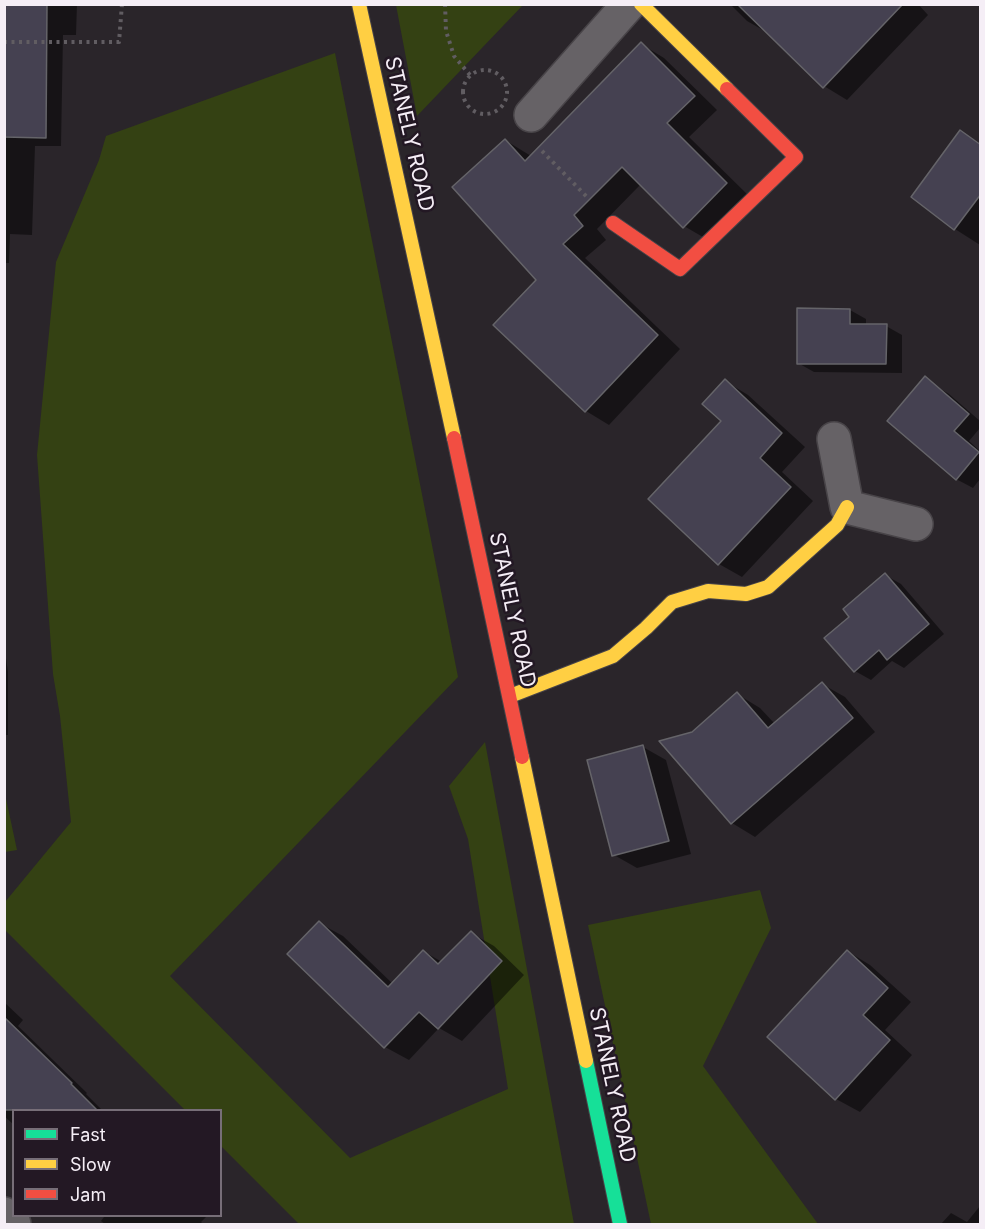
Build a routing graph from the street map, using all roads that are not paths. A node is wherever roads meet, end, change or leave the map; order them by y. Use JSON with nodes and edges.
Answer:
{"nodes":[{"id":1,"x":359,"y":4,"type":"edge"},
{"id":2,"x":629,"y":4,"type":"edge"},
{"id":3,"x":640,"y":4,"type":"edge"},
{"id":4,"x":531,"y":115,"type":"road end"},
{"id":5,"x":613,"y":223,"type":"road end"},
{"id":6,"x":834,"y":440,"type":"dead end"},
{"id":7,"x":847,"y":507,"type":"junction"},
{"id":8,"x":916,"y":524,"type":"dead end"},
{"id":9,"x":510,"y":696,"type":"junction"},
{"id":10,"x":4,"y":1214,"type":"edge"},
{"id":11,"x":14,"y":1224,"type":"edge"},
{"id":12,"x":620,"y":1224,"type":"edge"}],
"edges":[{"from":1,"to":9,"type":"street","name":"STANELY ROAD"},
{"from":2,"to":4,"type":"street"},
{"from":3,"to":5,"type":"street"},
{"from":6,"to":7,"type":"street"},
{"from":7,"to":8,"type":"street"},
{"from":7,"to":9,"type":"street"},
{"from":9,"to":12,"type":"street","name":"STANELY ROAD"},
{"from":10,"to":11,"type":"street"}]}
